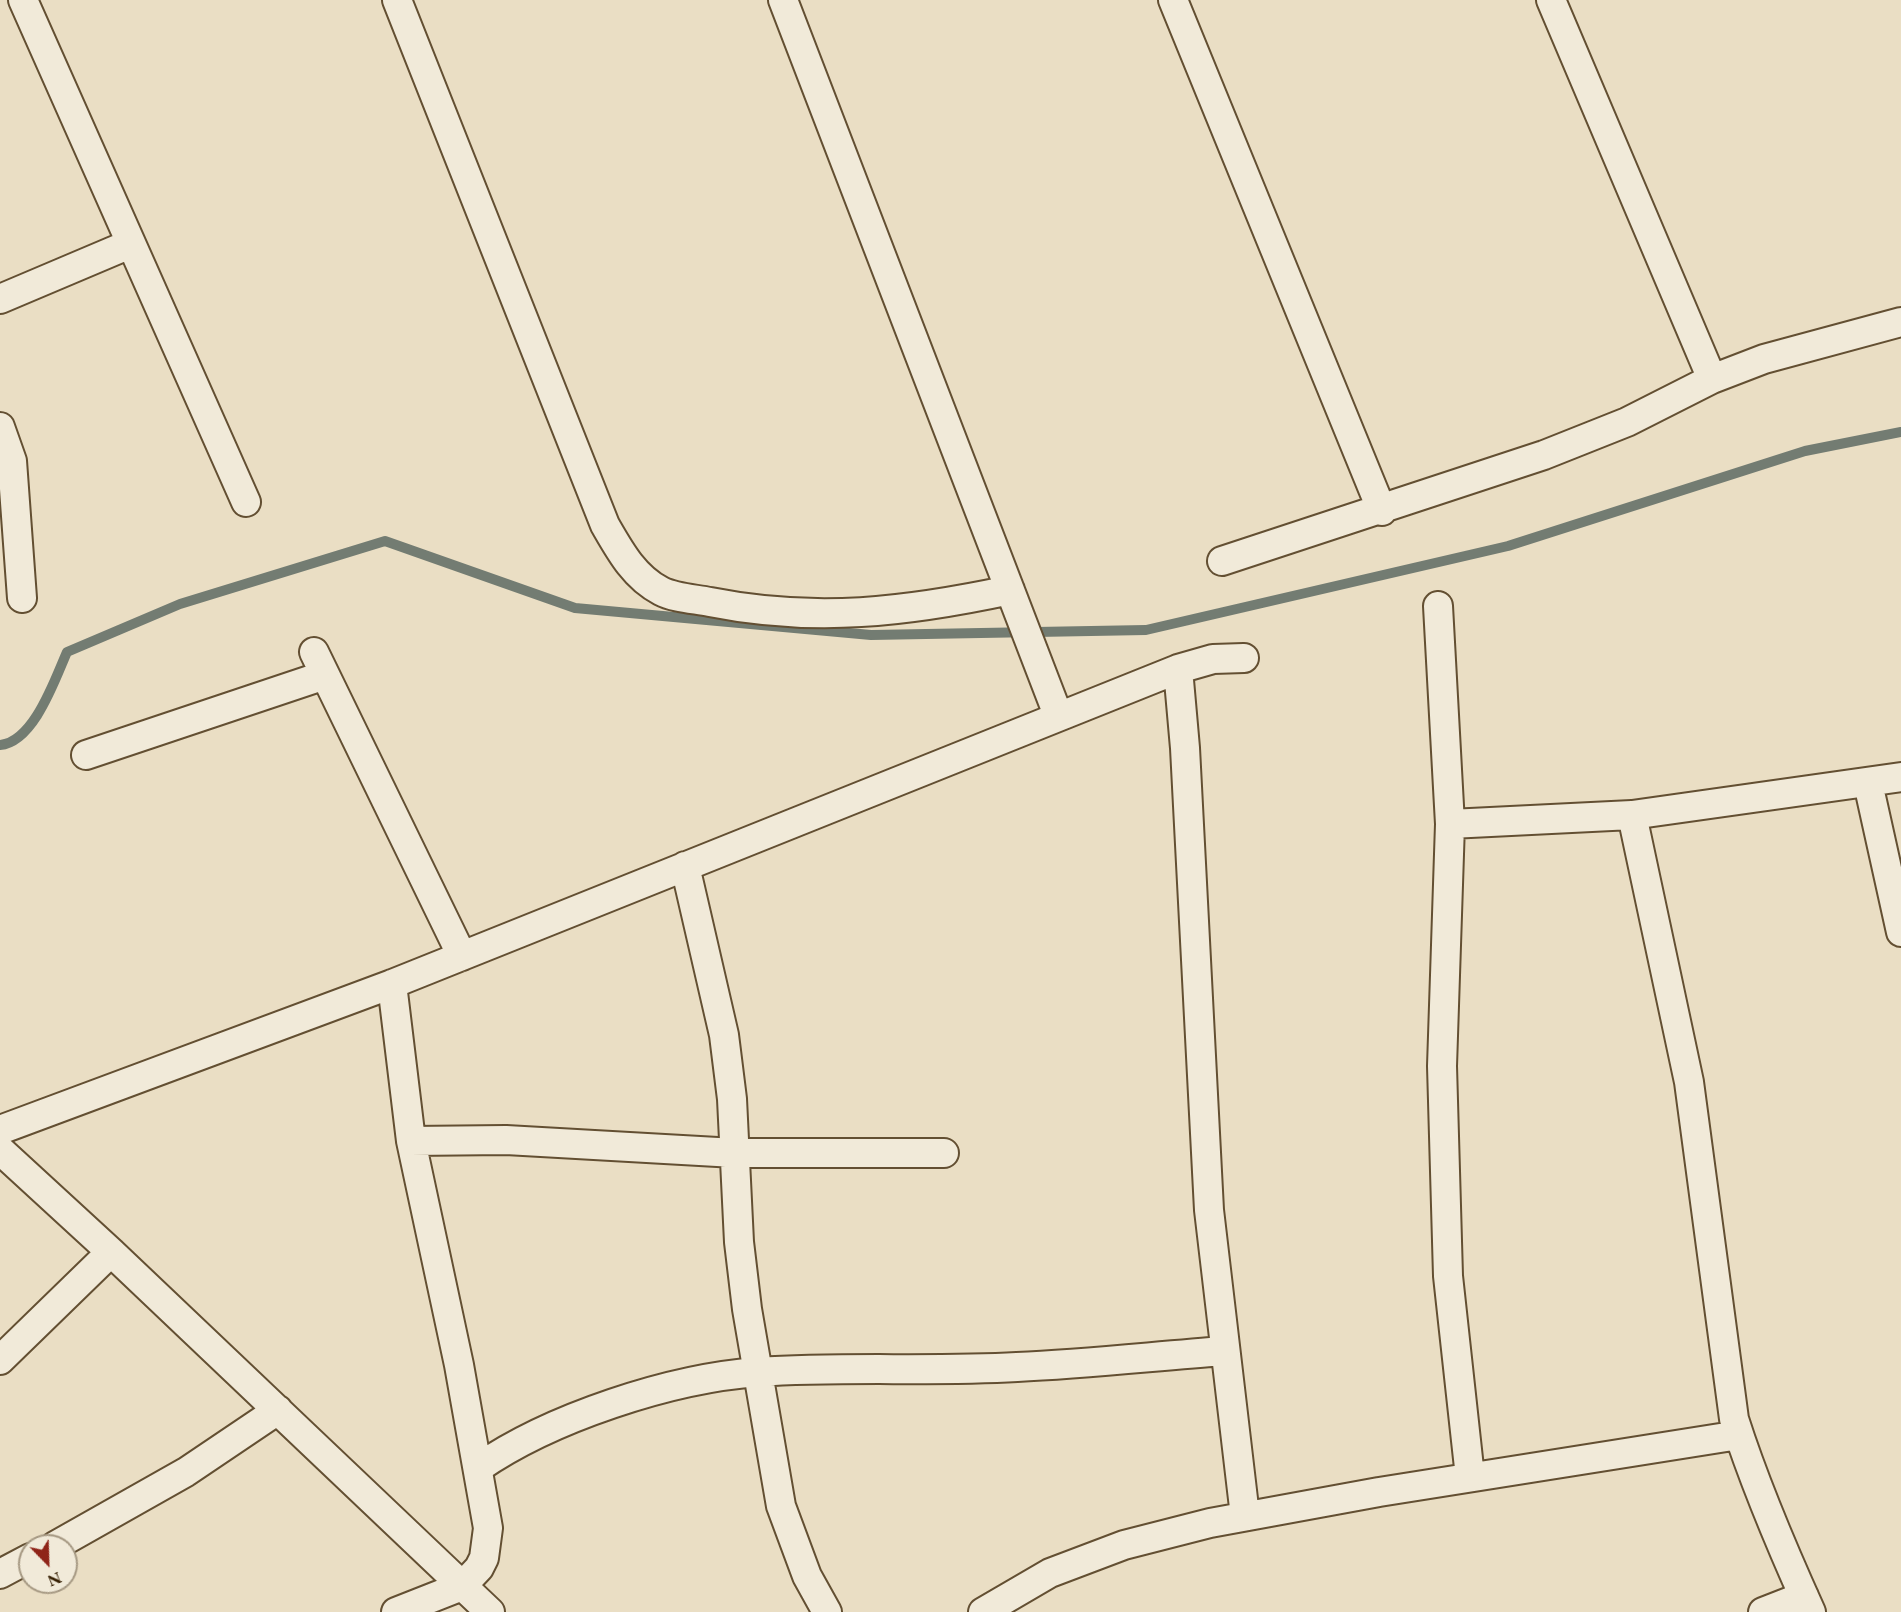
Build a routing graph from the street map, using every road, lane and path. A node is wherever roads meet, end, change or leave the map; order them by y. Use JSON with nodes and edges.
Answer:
{"nodes":[{"id":1,"x":23,"y":0,"type":"edge"},
{"id":2,"x":398,"y":0,"type":"edge"},
{"id":3,"x":783,"y":0,"type":"edge"},
{"id":4,"x":1173,"y":0,"type":"edge"},
{"id":5,"x":1551,"y":0,"type":"edge"},
{"id":6,"x":130,"y":244,"type":"junction"},
{"id":7,"x":0,"y":299,"type":"edge"},
{"id":8,"x":1901,"y":322,"type":"edge"},
{"id":9,"x":1712,"y":379,"type":"junction"},
{"id":10,"x":0,"y":427,"type":"edge"},
{"id":11,"x":246,"y":502,"type":"dead end"},
{"id":12,"x":1382,"y":511,"type":"junction"},
{"id":13,"x":1222,"y":561,"type":"dead end"},
{"id":14,"x":1010,"y":590,"type":"junction"},
{"id":15,"x":22,"y":598,"type":"dead end"},
{"id":16,"x":1438,"y":606,"type":"dead end"},
{"id":17,"x":1245,"y":658,"type":"dead end"},
{"id":18,"x":1178,"y":669,"type":"junction"},
{"id":19,"x":1058,"y":715,"type":"junction"},
{"id":20,"x":86,"y":755,"type":"dead end"},
{"id":21,"x":1901,"y":777,"type":"edge"},
{"id":22,"x":1868,"y":783,"type":"junction"},
{"id":23,"x":1632,"y":815,"type":"junction"},
{"id":24,"x":1450,"y":824,"type":"junction"},
{"id":25,"x":686,"y":866,"type":"junction"},
{"id":26,"x":1901,"y":932,"type":"edge"},
{"id":27,"x":462,"y":956,"type":"junction"},
{"id":28,"x":392,"y":984,"type":"junction"},
{"id":29,"x":0,"y":1130,"type":"edge"},
{"id":30,"x":411,"y":1142,"type":"junction"},
{"id":31,"x":0,"y":1150,"type":"edge"},
{"id":32,"x":735,"y":1153,"type":"junction"},
{"id":33,"x":944,"y":1153,"type":"dead end"},
{"id":34,"x":111,"y":1252,"type":"junction"},
{"id":35,"x":1226,"y":1351,"type":"junction"},
{"id":36,"x":0,"y":1360,"type":"edge"},
{"id":37,"x":758,"y":1372,"type":"junction"},
{"id":38,"x":278,"y":1410,"type":"junction"},
{"id":39,"x":1739,"y":1435,"type":"junction"},
{"id":40,"x":478,"y":1468,"type":"junction"},
{"id":41,"x":1470,"y":1477,"type":"junction"},
{"id":42,"x":1245,"y":1516,"type":"junction"},
{"id":43,"x":76,"y":1534,"type":"edge"},
{"id":44,"x":18,"y":1564,"type":"edge"},
{"id":45,"x":0,"y":1574,"type":"edge"},
{"id":46,"x":462,"y":1586,"type":"junction"},
{"id":47,"x":1807,"y":1604,"type":"edge"},
{"id":48,"x":396,"y":1612,"type":"edge"},
{"id":49,"x":490,"y":1612,"type":"edge"},
{"id":50,"x":827,"y":1612,"type":"edge"},
{"id":51,"x":983,"y":1612,"type":"edge"},
{"id":52,"x":1763,"y":1612,"type":"edge"}],
"edges":[{"from":1,"to":6,"type":"street"},
{"from":2,"to":14,"type":"street"},
{"from":3,"to":14,"type":"street"},
{"from":4,"to":12,"type":"street"},
{"from":5,"to":9,"type":"street"},
{"from":6,"to":7,"type":"street"},
{"from":6,"to":11,"type":"street"},
{"from":8,"to":9,"type":"street"},
{"from":9,"to":12,"type":"street"},
{"from":10,"to":15,"type":"street"},
{"from":12,"to":13,"type":"street"},
{"from":14,"to":19,"type":"street"},
{"from":16,"to":24,"type":"street"},
{"from":17,"to":18,"type":"street"},
{"from":18,"to":19,"type":"street"},
{"from":18,"to":35,"type":"street"},
{"from":19,"to":25,"type":"street"},
{"from":20,"to":27,"type":"street"},
{"from":21,"to":22,"type":"street"},
{"from":22,"to":23,"type":"street"},
{"from":22,"to":26,"type":"street"},
{"from":23,"to":24,"type":"street"},
{"from":23,"to":39,"type":"street"},
{"from":24,"to":41,"type":"street"},
{"from":25,"to":27,"type":"street"},
{"from":25,"to":32,"type":"street"},
{"from":27,"to":28,"type":"street"},
{"from":28,"to":29,"type":"street"},
{"from":28,"to":30,"type":"street"},
{"from":30,"to":32,"type":"street"},
{"from":30,"to":40,"type":"street"},
{"from":31,"to":34,"type":"street"},
{"from":32,"to":33,"type":"street"},
{"from":32,"to":37,"type":"street"},
{"from":34,"to":36,"type":"street"},
{"from":34,"to":38,"type":"street"},
{"from":35,"to":37,"type":"street"},
{"from":35,"to":42,"type":"street"},
{"from":37,"to":40,"type":"street"},
{"from":37,"to":50,"type":"street"},
{"from":38,"to":43,"type":"street"},
{"from":38,"to":46,"type":"street"},
{"from":39,"to":41,"type":"street"},
{"from":39,"to":47,"type":"street"},
{"from":40,"to":46,"type":"street"},
{"from":41,"to":42,"type":"street"},
{"from":42,"to":51,"type":"street"},
{"from":44,"to":45,"type":"street"},
{"from":46,"to":48,"type":"street"},
{"from":46,"to":49,"type":"street"},
{"from":47,"to":52,"type":"street"}]}
